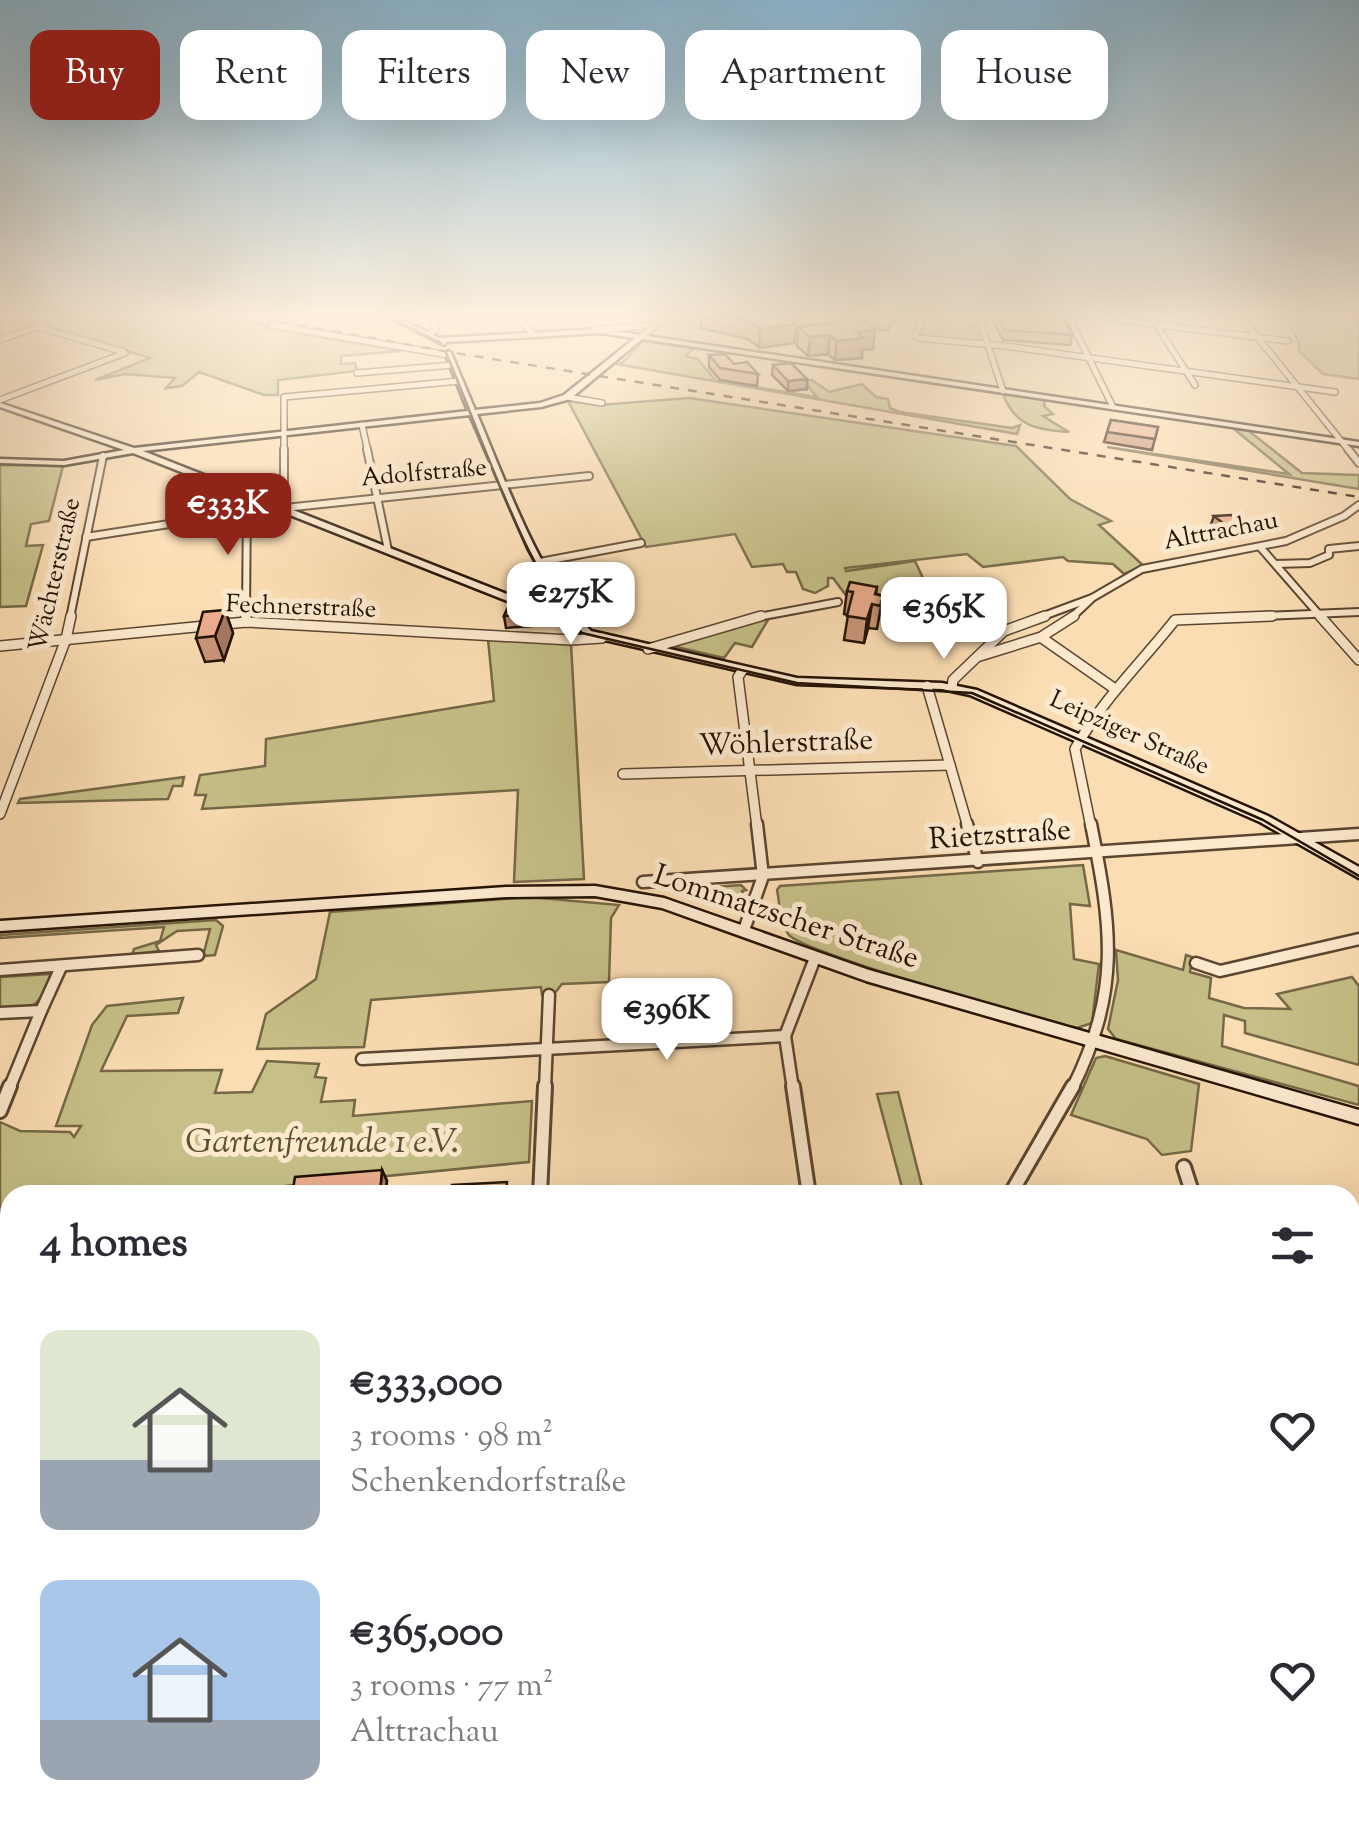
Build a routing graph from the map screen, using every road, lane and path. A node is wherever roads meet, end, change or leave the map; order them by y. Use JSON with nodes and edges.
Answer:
{"nodes":[{"id":1,"x":3,"y":403,"type":"edge"},
{"id":2,"x":284,"y":403,"type":"edge"},
{"id":3,"x":469,"y":403,"type":"edge"},
{"id":4,"x":533,"y":403,"type":"edge"},
{"id":5,"x":1089,"y":403,"type":"edge"},
{"id":6,"x":1111,"y":403,"type":"edge"},
{"id":7,"x":1310,"y":403,"type":"edge"},
{"id":8,"x":1113,"y":407,"type":"junction"},
{"id":9,"x":474,"y":414,"type":"junction"},
{"id":10,"x":362,"y":425,"type":"junction"},
{"id":11,"x":283,"y":433,"type":"junction"},
{"id":12,"x":1340,"y":441,"type":"junction"},
{"id":13,"x":1359,"y":444,"type":"edge"},
{"id":14,"x":133,"y":450,"type":"junction"},
{"id":15,"x":102,"y":456,"type":"junction"},
{"id":16,"x":0,"y":460,"type":"edge"},
{"id":17,"x":1359,"y":463,"type":"edge"},
{"id":18,"x":589,"y":476,"type":"dead end"},
{"id":19,"x":507,"y":487,"type":"junction"},
{"id":20,"x":246,"y":495,"type":"junction"},
{"id":21,"x":375,"y":497,"type":"junction"},
{"id":22,"x":1359,"y":506,"type":"edge"},
{"id":23,"x":284,"y":508,"type":"junction"},
{"id":24,"x":246,"y":512,"type":"junction"},
{"id":25,"x":86,"y":537,"type":"junction"},
{"id":26,"x":642,"y":544,"type":"dead end"},
{"id":27,"x":1359,"y":546,"type":"edge"},
{"id":28,"x":1261,"y":548,"type":"junction"},
{"id":29,"x":388,"y":550,"type":"junction"},
{"id":30,"x":540,"y":562,"type":"junction"},
{"id":31,"x":1276,"y":564,"type":"junction"},
{"id":32,"x":1092,"y":598,"type":"junction"},
{"id":33,"x":838,"y":602,"type":"dead end"},
{"id":34,"x":1359,"y":612,"type":"edge"},
{"id":35,"x":1319,"y":614,"type":"junction"},
{"id":36,"x":570,"y":617,"type":"junction"},
{"id":37,"x":246,"y":622,"type":"junction"},
{"id":38,"x":602,"y":638,"type":"junction"},
{"id":39,"x":1042,"y":638,"type":"junction"},
{"id":40,"x":66,"y":639,"type":"junction"},
{"id":41,"x":0,"y":646,"type":"edge"},
{"id":42,"x":648,"y":649,"type":"junction"},
{"id":43,"x":976,"y":657,"type":"junction"},
{"id":44,"x":1359,"y":660,"type":"edge"},
{"id":45,"x":742,"y":670,"type":"junction"},
{"id":46,"x":927,"y":686,"type":"junction"},
{"id":47,"x":952,"y":687,"type":"junction"},
{"id":48,"x":1114,"y":689,"type":"junction"},
{"id":49,"x":1081,"y":738,"type":"junction"},
{"id":50,"x":950,"y":765,"type":"junction"},
{"id":51,"x":750,"y":769,"type":"junction"},
{"id":52,"x":623,"y":774,"type":"dead end"},
{"id":53,"x":0,"y":814,"type":"edge"},
{"id":54,"x":1359,"y":834,"type":"edge"},
{"id":55,"x":1298,"y":836,"type":"junction"},
{"id":56,"x":1094,"y":854,"type":"junction"},
{"id":57,"x":978,"y":862,"type":"junction"},
{"id":58,"x":1359,"y":873,"type":"edge"},
{"id":59,"x":763,"y":876,"type":"junction"},
{"id":60,"x":643,"y":882,"type":"dead end"},
{"id":61,"x":0,"y":926,"type":"edge"},
{"id":62,"x":744,"y":930,"type":"junction"},
{"id":63,"x":1359,"y":939,"type":"edge"},
{"id":64,"x":198,"y":955,"type":"dead end"},
{"id":65,"x":815,"y":958,"type":"junction"},
{"id":66,"x":1196,"y":964,"type":"dead end"},
{"id":67,"x":61,"y":966,"type":"junction"},
{"id":68,"x":0,"y":970,"type":"edge"},
{"id":69,"x":549,"y":995,"type":"dead end"},
{"id":70,"x":40,"y":1011,"type":"junction"},
{"id":71,"x":0,"y":1014,"type":"edge"},
{"id":72,"x":785,"y":1036,"type":"junction"},
{"id":73,"x":1092,"y":1042,"type":"junction"},
{"id":74,"x":547,"y":1048,"type":"junction"},
{"id":75,"x":362,"y":1059,"type":"dead end"},
{"id":76,"x":0,"y":1111,"type":"edge"},
{"id":77,"x":1359,"y":1118,"type":"edge"},
{"id":78,"x":1184,"y":1167,"type":"dead end"},
{"id":79,"x":540,"y":1185,"type":"edge"},
{"id":80,"x":807,"y":1185,"type":"edge"},
{"id":81,"x":1015,"y":1185,"type":"edge"},
{"id":82,"x":1190,"y":1185,"type":"edge"}],
"edges":[{"from":1,"to":14,"type":"street"},
{"from":2,"to":11,"type":"street"},
{"from":3,"to":9,"type":"street","name":"Leipziger Straße"},
{"from":4,"to":9,"type":"street"},
{"from":5,"to":8,"type":"street"},
{"from":6,"to":8,"type":"street"},
{"from":7,"to":12,"type":"street"},
{"from":8,"to":12,"type":"street"},
{"from":9,"to":10,"type":"street"},
{"from":9,"to":19,"type":"street","name":"Leipziger Straße"},
{"from":10,"to":11,"type":"street"},
{"from":10,"to":21,"type":"street"},
{"from":11,"to":14,"type":"street"},
{"from":11,"to":23,"type":"street"},
{"from":12,"to":13,"type":"street"},
{"from":12,"to":17,"type":"street"},
{"from":14,"to":15,"type":"street"},
{"from":14,"to":20,"type":"street"},
{"from":15,"to":16,"type":"street"},
{"from":15,"to":25,"type":"street","name":"Wächterstraße"},
{"from":18,"to":19,"type":"street","name":"Adolfstraße"},
{"from":19,"to":21,"type":"street","name":"Adolfstraße"},
{"from":19,"to":30,"type":"street","name":"Leipziger Straße"},
{"from":20,"to":23,"type":"street"},
{"from":20,"to":24,"type":"street"},
{"from":21,"to":23,"type":"street","name":"Adolfstraße"},
{"from":21,"to":29,"type":"street"},
{"from":22,"to":28,"type":"street","name":"Alttrachau"},
{"from":23,"to":24,"type":"street","name":"Adolfstraße"},
{"from":23,"to":29,"type":"street"},
{"from":24,"to":25,"type":"street","name":"Adolfstraße"},
{"from":24,"to":37,"type":"street"},
{"from":25,"to":40,"type":"street","name":"Wächterstraße"},
{"from":26,"to":30,"type":"street"},
{"from":27,"to":31,"type":"street"},
{"from":28,"to":31,"type":"street"},
{"from":28,"to":32,"type":"street","name":"Alttrachau"},
{"from":29,"to":36,"type":"street"},
{"from":30,"to":36,"type":"street","name":"Leipziger Straße"},
{"from":31,"to":35,"type":"street"},
{"from":32,"to":39,"type":"street","name":"Alttrachau"},
{"from":32,"to":43,"type":"street","name":"Alttrachau"},
{"from":33,"to":42,"type":"street"},
{"from":34,"to":35,"type":"street"},
{"from":35,"to":44,"type":"street"},
{"from":35,"to":48,"type":"street"},
{"from":36,"to":38,"type":"street","name":"Leipziger Straße"},
{"from":37,"to":38,"type":"street","name":"Fechnerstraße"},
{"from":37,"to":40,"type":"street","name":"Fechnerstraße"},
{"from":38,"to":42,"type":"street","name":"Leipziger Straße"},
{"from":39,"to":43,"type":"street","name":"Alttrachau"},
{"from":39,"to":48,"type":"street"},
{"from":40,"to":41,"type":"street","name":"Fechnerstraße"},
{"from":40,"to":53,"type":"street","name":"Wächterstraße"},
{"from":42,"to":45,"type":"street","name":"Leipziger Straße"},
{"from":43,"to":47,"type":"street","name":"Alttrachau"},
{"from":45,"to":46,"type":"street","name":"Leipziger Straße"},
{"from":45,"to":51,"type":"street"},
{"from":46,"to":47,"type":"street","name":"Leipziger Straße"},
{"from":46,"to":50,"type":"street"},
{"from":47,"to":49,"type":"street","name":"Leipziger Straße"},
{"from":48,"to":49,"type":"street"},
{"from":49,"to":55,"type":"street","name":"Leipziger Straße"},
{"from":49,"to":56,"type":"street"},
{"from":50,"to":51,"type":"street","name":"Wöhlerstraße"},
{"from":50,"to":57,"type":"street"},
{"from":51,"to":52,"type":"street","name":"Wöhlerstraße"},
{"from":51,"to":59,"type":"street"},
{"from":54,"to":55,"type":"street","name":"Rietzstraße"},
{"from":55,"to":56,"type":"street","name":"Rietzstraße"},
{"from":55,"to":58,"type":"street","name":"Leipziger Straße"},
{"from":56,"to":57,"type":"street","name":"Rietzstraße"},
{"from":56,"to":73,"type":"street"},
{"from":57,"to":59,"type":"street","name":"Rietzstraße"},
{"from":59,"to":60,"type":"street","name":"Rietzstraße"},
{"from":59,"to":62,"type":"street"},
{"from":61,"to":62,"type":"street","name":"Lommatzscher Straße"},
{"from":62,"to":65,"type":"street","name":"Lommatzscher Straße"},
{"from":63,"to":66,"type":"street"},
{"from":64,"to":67,"type":"street"},
{"from":65,"to":72,"type":"street"},
{"from":65,"to":73,"type":"street","name":"Lommatzscher Straße"},
{"from":67,"to":68,"type":"street"},
{"from":67,"to":70,"type":"street"},
{"from":69,"to":74,"type":"street"},
{"from":70,"to":71,"type":"street"},
{"from":70,"to":76,"type":"street"},
{"from":72,"to":74,"type":"street"},
{"from":72,"to":80,"type":"street"},
{"from":73,"to":77,"type":"street","name":"Lommatzscher Straße"},
{"from":73,"to":81,"type":"street"},
{"from":74,"to":75,"type":"street"},
{"from":74,"to":79,"type":"street"},
{"from":78,"to":82,"type":"street"}]}
